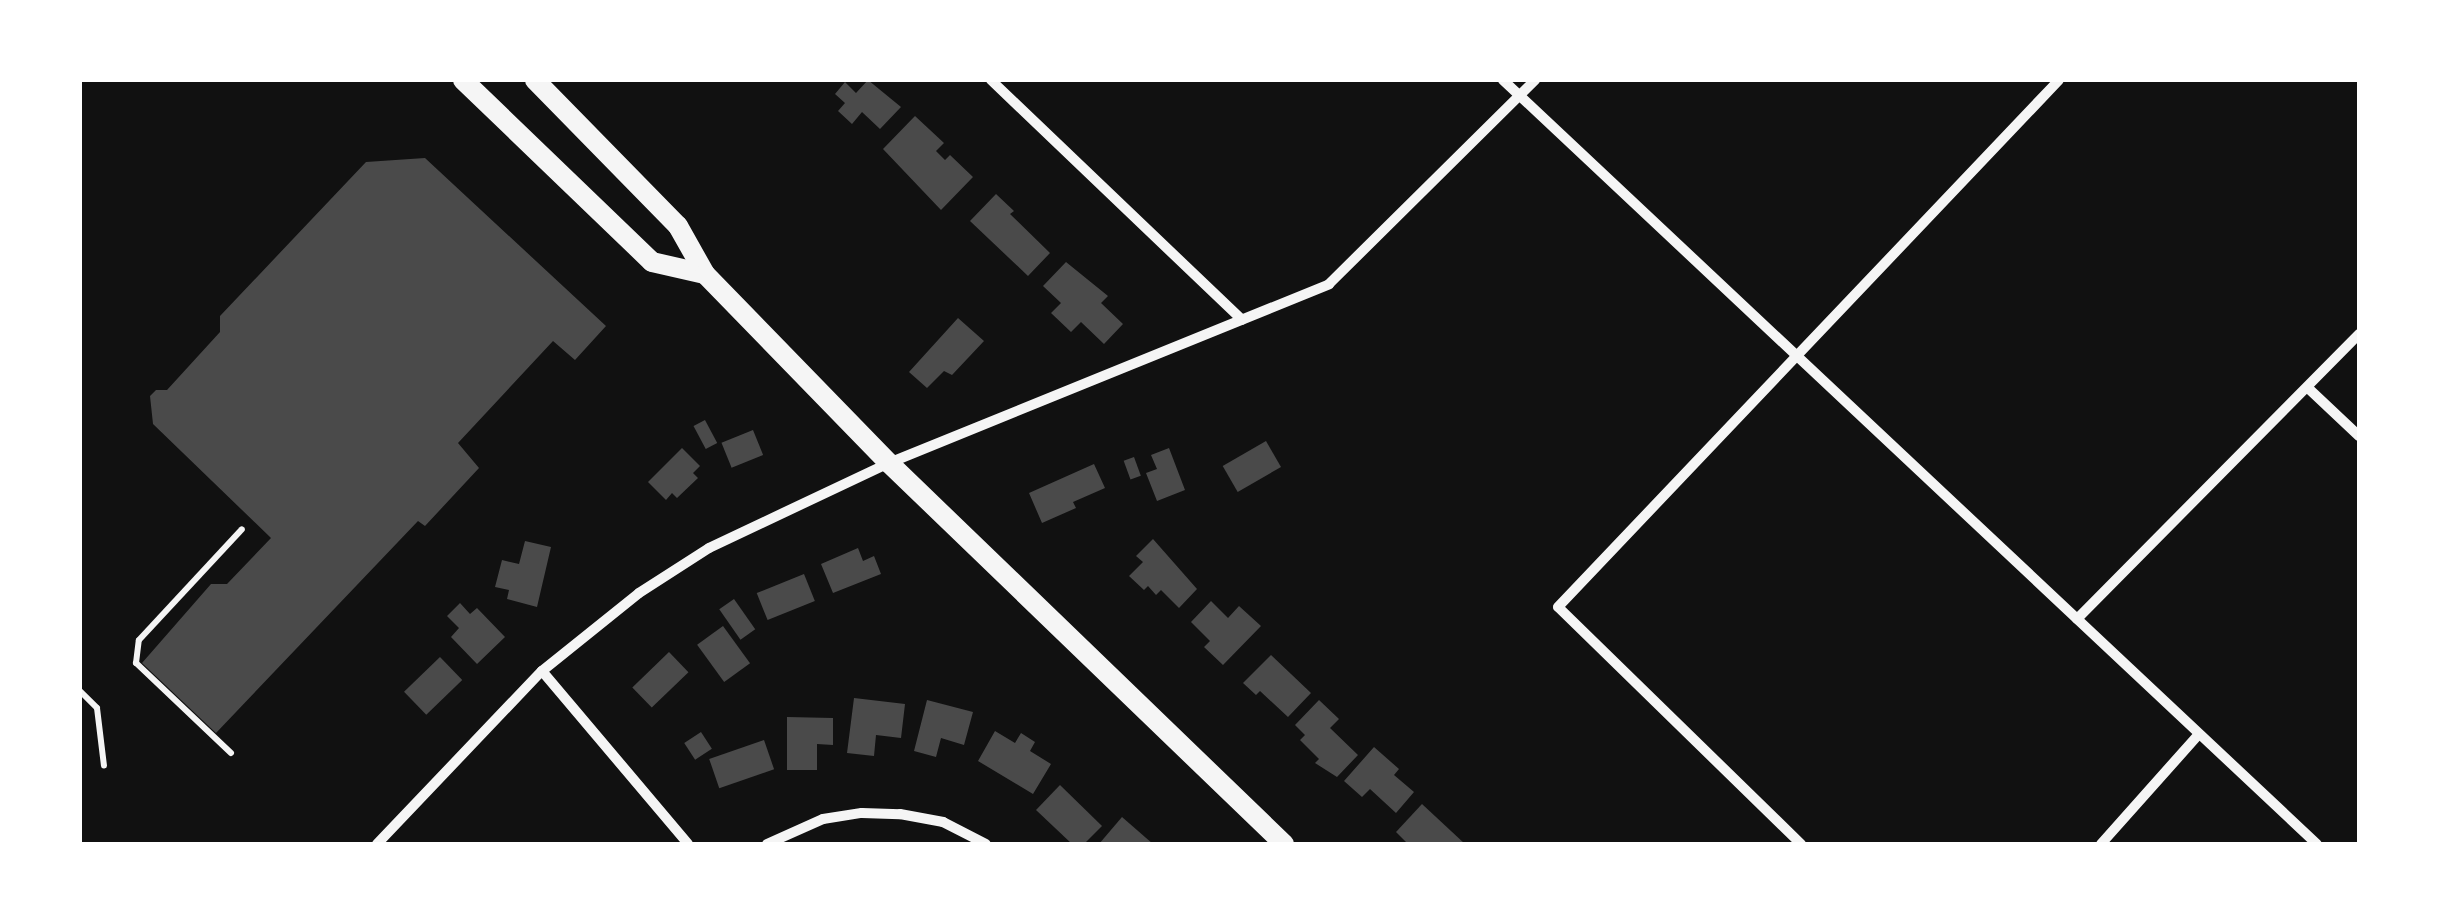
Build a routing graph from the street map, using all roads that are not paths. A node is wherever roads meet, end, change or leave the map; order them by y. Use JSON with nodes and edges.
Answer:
{"nodes":[{"id":1,"x":463,"y":80,"type":"edge"},
{"id":2,"x":535,"y":80,"type":"edge"},
{"id":3,"x":991,"y":80,"type":"edge"},
{"id":4,"x":1503,"y":80,"type":"edge"},
{"id":5,"x":1535,"y":80,"type":"edge"},
{"id":6,"x":2059,"y":80,"type":"edge"},
{"id":7,"x":1520,"y":96,"type":"junction"},
{"id":8,"x":705,"y":274,"type":"junction"},
{"id":9,"x":1242,"y":320,"type":"junction"},
{"id":10,"x":2359,"y":334,"type":"edge"},
{"id":11,"x":1796,"y":355,"type":"junction"},
{"id":12,"x":2308,"y":388,"type":"junction"},
{"id":13,"x":2359,"y":436,"type":"edge"},
{"id":14,"x":889,"y":463,"type":"junction"},
{"id":15,"x":242,"y":529,"type":"dead end"},
{"id":16,"x":2077,"y":619,"type":"junction"},
{"id":17,"x":542,"y":672,"type":"junction"},
{"id":18,"x":80,"y":691,"type":"edge"},
{"id":19,"x":2200,"y":734,"type":"junction"},
{"id":20,"x":231,"y":753,"type":"dead end"},
{"id":21,"x":104,"y":766,"type":"dead end"},
{"id":22,"x":377,"y":844,"type":"edge"},
{"id":23,"x":688,"y":844,"type":"edge"},
{"id":24,"x":768,"y":844,"type":"edge"},
{"id":25,"x":986,"y":844,"type":"edge"},
{"id":26,"x":1284,"y":844,"type":"edge"},
{"id":27,"x":1801,"y":844,"type":"edge"},
{"id":28,"x":2101,"y":844,"type":"edge"},
{"id":29,"x":2317,"y":844,"type":"edge"}],
"edges":[{"from":1,"to":8,"type":"main road"},
{"from":2,"to":8,"type":"main road"},
{"from":3,"to":9,"type":"street"},
{"from":4,"to":7,"type":"street"},
{"from":5,"to":7,"type":"street"},
{"from":6,"to":11,"type":"street"},
{"from":7,"to":9,"type":"street"},
{"from":7,"to":11,"type":"street"},
{"from":8,"to":14,"type":"main road"},
{"from":9,"to":14,"type":"street"},
{"from":10,"to":12,"type":"street"},
{"from":11,"to":16,"type":"street"},
{"from":11,"to":27,"type":"street"},
{"from":12,"to":13,"type":"street"},
{"from":12,"to":16,"type":"street"},
{"from":14,"to":17,"type":"street"},
{"from":14,"to":26,"type":"main road"},
{"from":15,"to":20,"type":"lane"},
{"from":16,"to":19,"type":"street"},
{"from":17,"to":22,"type":"street"},
{"from":17,"to":23,"type":"street"},
{"from":18,"to":21,"type":"lane"},
{"from":19,"to":28,"type":"street"},
{"from":19,"to":29,"type":"street"},
{"from":24,"to":25,"type":"street"}]}
